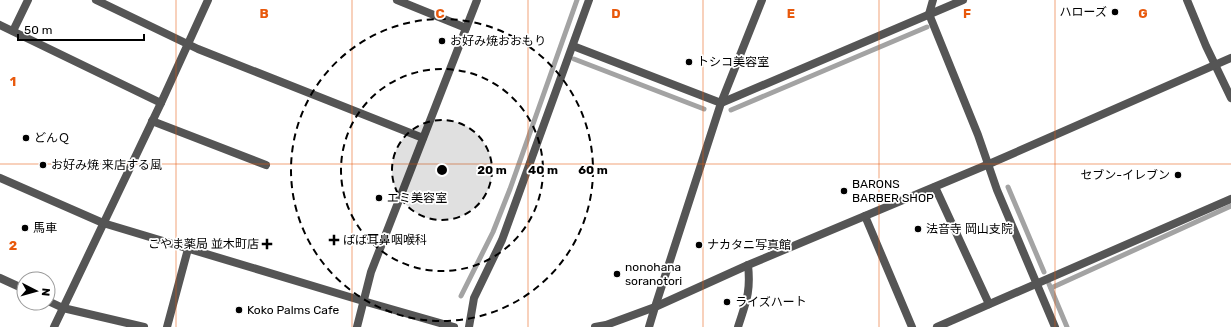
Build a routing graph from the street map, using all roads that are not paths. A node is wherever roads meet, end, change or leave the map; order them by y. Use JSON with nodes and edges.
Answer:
{"nodes":[{"id":1,"x":28,"y":0,"type":"edge"},
{"id":2,"x":96,"y":0,"type":"edge"},
{"id":3,"x":208,"y":0,"type":"edge"},
{"id":4,"x":397,"y":0,"type":"edge"},
{"id":5,"x":477,"y":0,"type":"edge"},
{"id":6,"x":589,"y":0,"type":"edge"},
{"id":7,"x":762,"y":0,"type":"edge"},
{"id":8,"x":933,"y":0,"type":"edge"},
{"id":9,"x":963,"y":0,"type":"edge"},
{"id":10,"x":1187,"y":0,"type":"edge"},
{"id":11,"x":929,"y":14,"type":"junction"},
{"id":12,"x":0,"y":25,"type":"edge"},
{"id":13,"x":466,"y":28,"type":"junction"},
{"id":14,"x":13,"y":31,"type":"junction"},
{"id":15,"x":188,"y":44,"type":"junction"},
{"id":16,"x":573,"y":46,"type":"junction"},
{"id":17,"x":1231,"y":58,"type":"edge"},
{"id":18,"x":1216,"y":65,"type":"junction"},
{"id":19,"x":1231,"y":98,"type":"edge"},
{"id":20,"x":161,"y":103,"type":"junction"},
{"id":21,"x":722,"y":103,"type":"junction"},
{"id":22,"x":152,"y":121,"type":"junction"},
{"id":23,"x":423,"y":138,"type":"junction"},
{"id":24,"x":989,"y":164,"type":"junction"},
{"id":25,"x":266,"y":165,"type":"dead end"},
{"id":26,"x":0,"y":178,"type":"edge"},
{"id":27,"x":935,"y":187,"type":"junction"},
{"id":28,"x":1231,"y":199,"type":"edge"},
{"id":29,"x":865,"y":216,"type":"junction"},
{"id":30,"x":103,"y":223,"type":"junction"},
{"id":31,"x":188,"y":249,"type":"junction"},
{"id":32,"x":748,"y":265,"type":"junction"},
{"id":33,"x":0,"y":278,"type":"edge"},
{"id":34,"x":1036,"y":284,"type":"junction"},
{"id":35,"x":16,"y":285,"type":"edge"},
{"id":36,"x":363,"y":301,"type":"junction"},
{"id":37,"x":989,"y":304,"type":"junction"},
{"id":38,"x":56,"y":305,"type":"edge"},
{"id":39,"x":655,"y":307,"type":"junction"},
{"id":40,"x":63,"y":308,"type":"junction"},
{"id":41,"x":941,"y":326,"type":"edge"},
{"id":42,"x":54,"y":327,"type":"edge"},
{"id":43,"x":144,"y":327,"type":"edge"},
{"id":44,"x":167,"y":327,"type":"edge"},
{"id":45,"x":357,"y":327,"type":"edge"},
{"id":46,"x":454,"y":327,"type":"edge"},
{"id":47,"x":469,"y":327,"type":"edge"},
{"id":48,"x":595,"y":327,"type":"edge"},
{"id":49,"x":649,"y":327,"type":"edge"},
{"id":50,"x":738,"y":327,"type":"edge"},
{"id":51,"x":912,"y":327,"type":"edge"},
{"id":52,"x":1054,"y":327,"type":"edge"}],
"edges":[{"from":1,"to":14,"type":"street"},
{"from":2,"to":15,"type":"street"},
{"from":3,"to":15,"type":"street"},
{"from":4,"to":13,"type":"street"},
{"from":5,"to":13,"type":"street"},
{"from":6,"to":16,"type":"street"},
{"from":7,"to":21,"type":"street"},
{"from":8,"to":11,"type":"street"},
{"from":9,"to":11,"type":"street"},
{"from":10,"to":18,"type":"street"},
{"from":11,"to":21,"type":"street"},
{"from":11,"to":24,"type":"street"},
{"from":12,"to":14,"type":"street"},
{"from":13,"to":23,"type":"street"},
{"from":14,"to":20,"type":"street"},
{"from":15,"to":20,"type":"street"},
{"from":15,"to":23,"type":"street"},
{"from":16,"to":21,"type":"street"},
{"from":16,"to":47,"type":"street"},
{"from":17,"to":18,"type":"street"},
{"from":18,"to":19,"type":"street"},
{"from":18,"to":24,"type":"street"},
{"from":20,"to":22,"type":"street"},
{"from":21,"to":39,"type":"street"},
{"from":22,"to":25,"type":"street"},
{"from":22,"to":30,"type":"street"},
{"from":23,"to":36,"type":"street"},
{"from":24,"to":27,"type":"street"},
{"from":24,"to":34,"type":"street"},
{"from":26,"to":30,"type":"street"},
{"from":27,"to":29,"type":"street"},
{"from":27,"to":37,"type":"street"},
{"from":28,"to":34,"type":"street"},
{"from":29,"to":32,"type":"street"},
{"from":29,"to":51,"type":"street"},
{"from":30,"to":31,"type":"street"},
{"from":30,"to":40,"type":"street"},
{"from":31,"to":36,"type":"street"},
{"from":31,"to":44,"type":"street"},
{"from":32,"to":39,"type":"street"},
{"from":32,"to":50,"type":"street"},
{"from":33,"to":35,"type":"street"},
{"from":34,"to":37,"type":"street"},
{"from":34,"to":52,"type":"street"},
{"from":36,"to":45,"type":"street"},
{"from":36,"to":46,"type":"street"},
{"from":37,"to":41,"type":"street"},
{"from":38,"to":40,"type":"street"},
{"from":39,"to":48,"type":"street"},
{"from":39,"to":49,"type":"street"},
{"from":40,"to":42,"type":"street"},
{"from":40,"to":43,"type":"street"}]}
